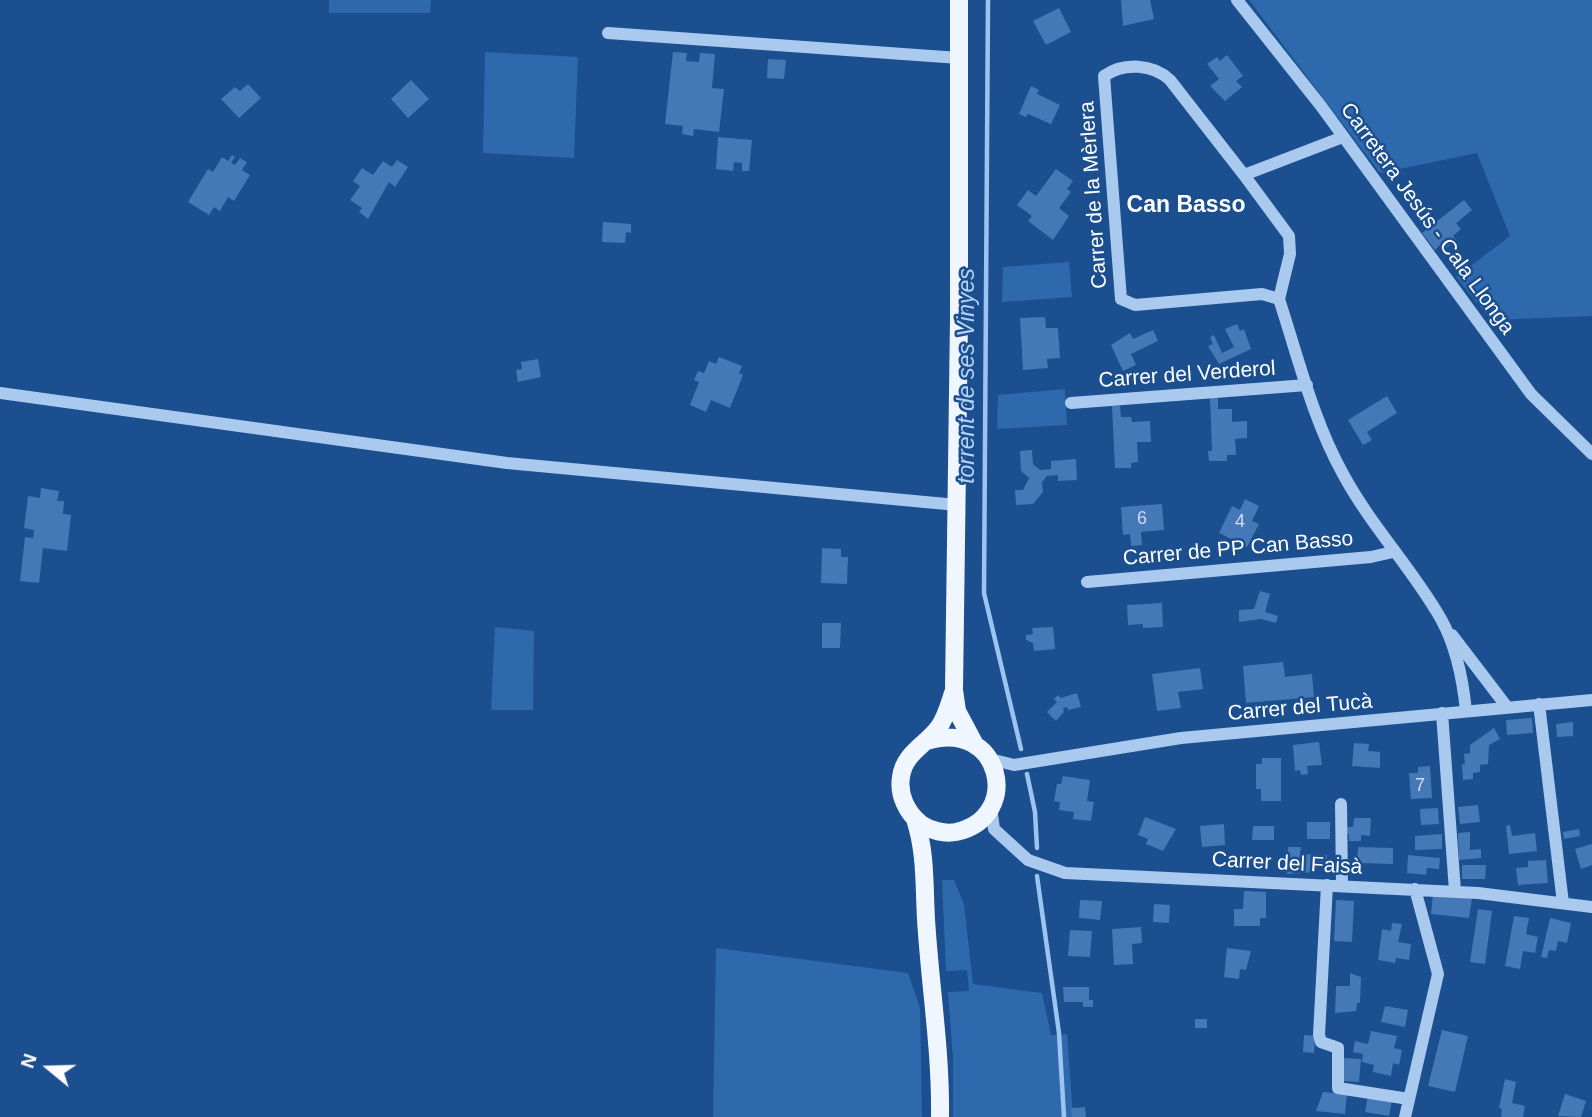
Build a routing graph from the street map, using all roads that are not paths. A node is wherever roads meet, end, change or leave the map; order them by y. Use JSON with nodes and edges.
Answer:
{"nodes":[{"id":1,"x":959,"y":0,"type":"edge"},
{"id":2,"x":1237,"y":0,"type":"edge"},
{"id":3,"x":608,"y":33,"type":"dead end"},
{"id":4,"x":959,"y":58,"type":"junction"},
{"id":5,"x":1343,"y":136,"type":"junction"},
{"id":6,"x":1244,"y":175,"type":"junction"},
{"id":7,"x":1279,"y":299,"type":"junction"},
{"id":8,"x":1307,"y":385,"type":"junction"},
{"id":9,"x":0,"y":393,"type":"edge"},
{"id":10,"x":1071,"y":403,"type":"dead end"},
{"id":11,"x":1592,"y":454,"type":"edge"},
{"id":12,"x":957,"y":505,"type":"junction"},
{"id":13,"x":1393,"y":552,"type":"junction"},
{"id":14,"x":1087,"y":582,"type":"dead end"},
{"id":15,"x":1442,"y":621,"type":"junction"},
{"id":16,"x":954,"y":690,"type":"junction"},
{"id":17,"x":1592,"y":700,"type":"edge"},
{"id":18,"x":1539,"y":704,"type":"junction"},
{"id":19,"x":1507,"y":707,"type":"junction"},
{"id":20,"x":1466,"y":711,"type":"junction"},
{"id":21,"x":1442,"y":713,"type":"junction"},
{"id":22,"x":927,"y":741,"type":"junction"},
{"id":23,"x":974,"y":743,"type":"junction"},
{"id":24,"x":990,"y":759,"type":"junction"},
{"id":25,"x":1014,"y":765,"type":"junction"},
{"id":26,"x":997,"y":786,"type":"junction"},
{"id":27,"x":1341,"y":804,"type":"dead end"},
{"id":28,"x":991,"y":807,"type":"junction"},
{"id":29,"x":915,"y":819,"type":"junction"},
{"id":30,"x":994,"y":829,"type":"junction"},
{"id":31,"x":960,"y":831,"type":"junction"},
{"id":32,"x":925,"y":867,"type":"junction"},
{"id":33,"x":1327,"y":885,"type":"junction"},
{"id":34,"x":1342,"y":886,"type":"junction"},
{"id":35,"x":1415,"y":889,"type":"junction"},
{"id":36,"x":1455,"y":891,"type":"junction"},
{"id":37,"x":1563,"y":903,"type":"junction"},
{"id":38,"x":1592,"y":907,"type":"edge"},
{"id":39,"x":1409,"y":1098,"type":"junction"},
{"id":40,"x":940,"y":1117,"type":"edge"},
{"id":41,"x":1405,"y":1117,"type":"edge"}],
"edges":[{"from":1,"to":4,"type":"main road"},
{"from":2,"to":5,"type":"street","name":"Carretera Jesús - Cala Llonga"},
{"from":3,"to":4,"type":"street"},
{"from":4,"to":12,"type":"main road"},
{"from":5,"to":6,"type":"street"},
{"from":5,"to":11,"type":"street","name":"Carretera Jesús - Cala Llonga"},
{"from":6,"to":7,"type":"street","name":"Carrer de la Mèrlera"},
{"from":6,"to":7,"type":"street","name":"Carrer de la Mèrlera"},
{"from":7,"to":8,"type":"street"},
{"from":8,"to":10,"type":"street","name":"Carrer del Verderol"},
{"from":8,"to":13,"type":"street"},
{"from":9,"to":12,"type":"street"},
{"from":12,"to":16,"type":"main road"},
{"from":13,"to":14,"type":"street","name":"Carrer de PP Can Basso"},
{"from":13,"to":15,"type":"street"},
{"from":15,"to":19,"type":"street"},
{"from":15,"to":20,"type":"street"},
{"from":16,"to":22,"type":"main road"},
{"from":16,"to":23,"type":"main road"},
{"from":17,"to":18,"type":"street","name":"Carrer del Tucà"},
{"from":18,"to":19,"type":"street","name":"Carrer del Tucà"},
{"from":18,"to":37,"type":"street"},
{"from":19,"to":20,"type":"street","name":"Carrer del Tucà"},
{"from":20,"to":21,"type":"street","name":"Carrer del Tucà"},
{"from":21,"to":25,"type":"street","name":"Carrer del Tucà"},
{"from":21,"to":36,"type":"street"},
{"from":22,"to":23,"type":"main road"},
{"from":22,"to":29,"type":"main road"},
{"from":23,"to":24,"type":"main road"},
{"from":24,"to":25,"type":"street","name":"Carrer del Tucà"},
{"from":24,"to":26,"type":"main road"},
{"from":25,"to":26,"type":"street"},
{"from":26,"to":28,"type":"main road"},
{"from":27,"to":34,"type":"street"},
{"from":28,"to":30,"type":"street"},
{"from":28,"to":31,"type":"main road"},
{"from":29,"to":31,"type":"main road"},
{"from":29,"to":32,"type":"main road"},
{"from":30,"to":31,"type":"street"},
{"from":30,"to":33,"type":"street","name":"Carrer del Faisà"},
{"from":31,"to":32,"type":"main road"},
{"from":32,"to":40,"type":"main road"},
{"from":33,"to":34,"type":"street","name":"Carrer del Faisà"},
{"from":33,"to":39,"type":"street"},
{"from":34,"to":35,"type":"street","name":"Carrer del Faisà"},
{"from":35,"to":36,"type":"street","name":"Carrer del Faisà"},
{"from":35,"to":39,"type":"street"},
{"from":36,"to":37,"type":"street","name":"Carrer del Faisà"},
{"from":37,"to":38,"type":"street","name":"Carrer del Faisà"},
{"from":39,"to":41,"type":"street"}]}
